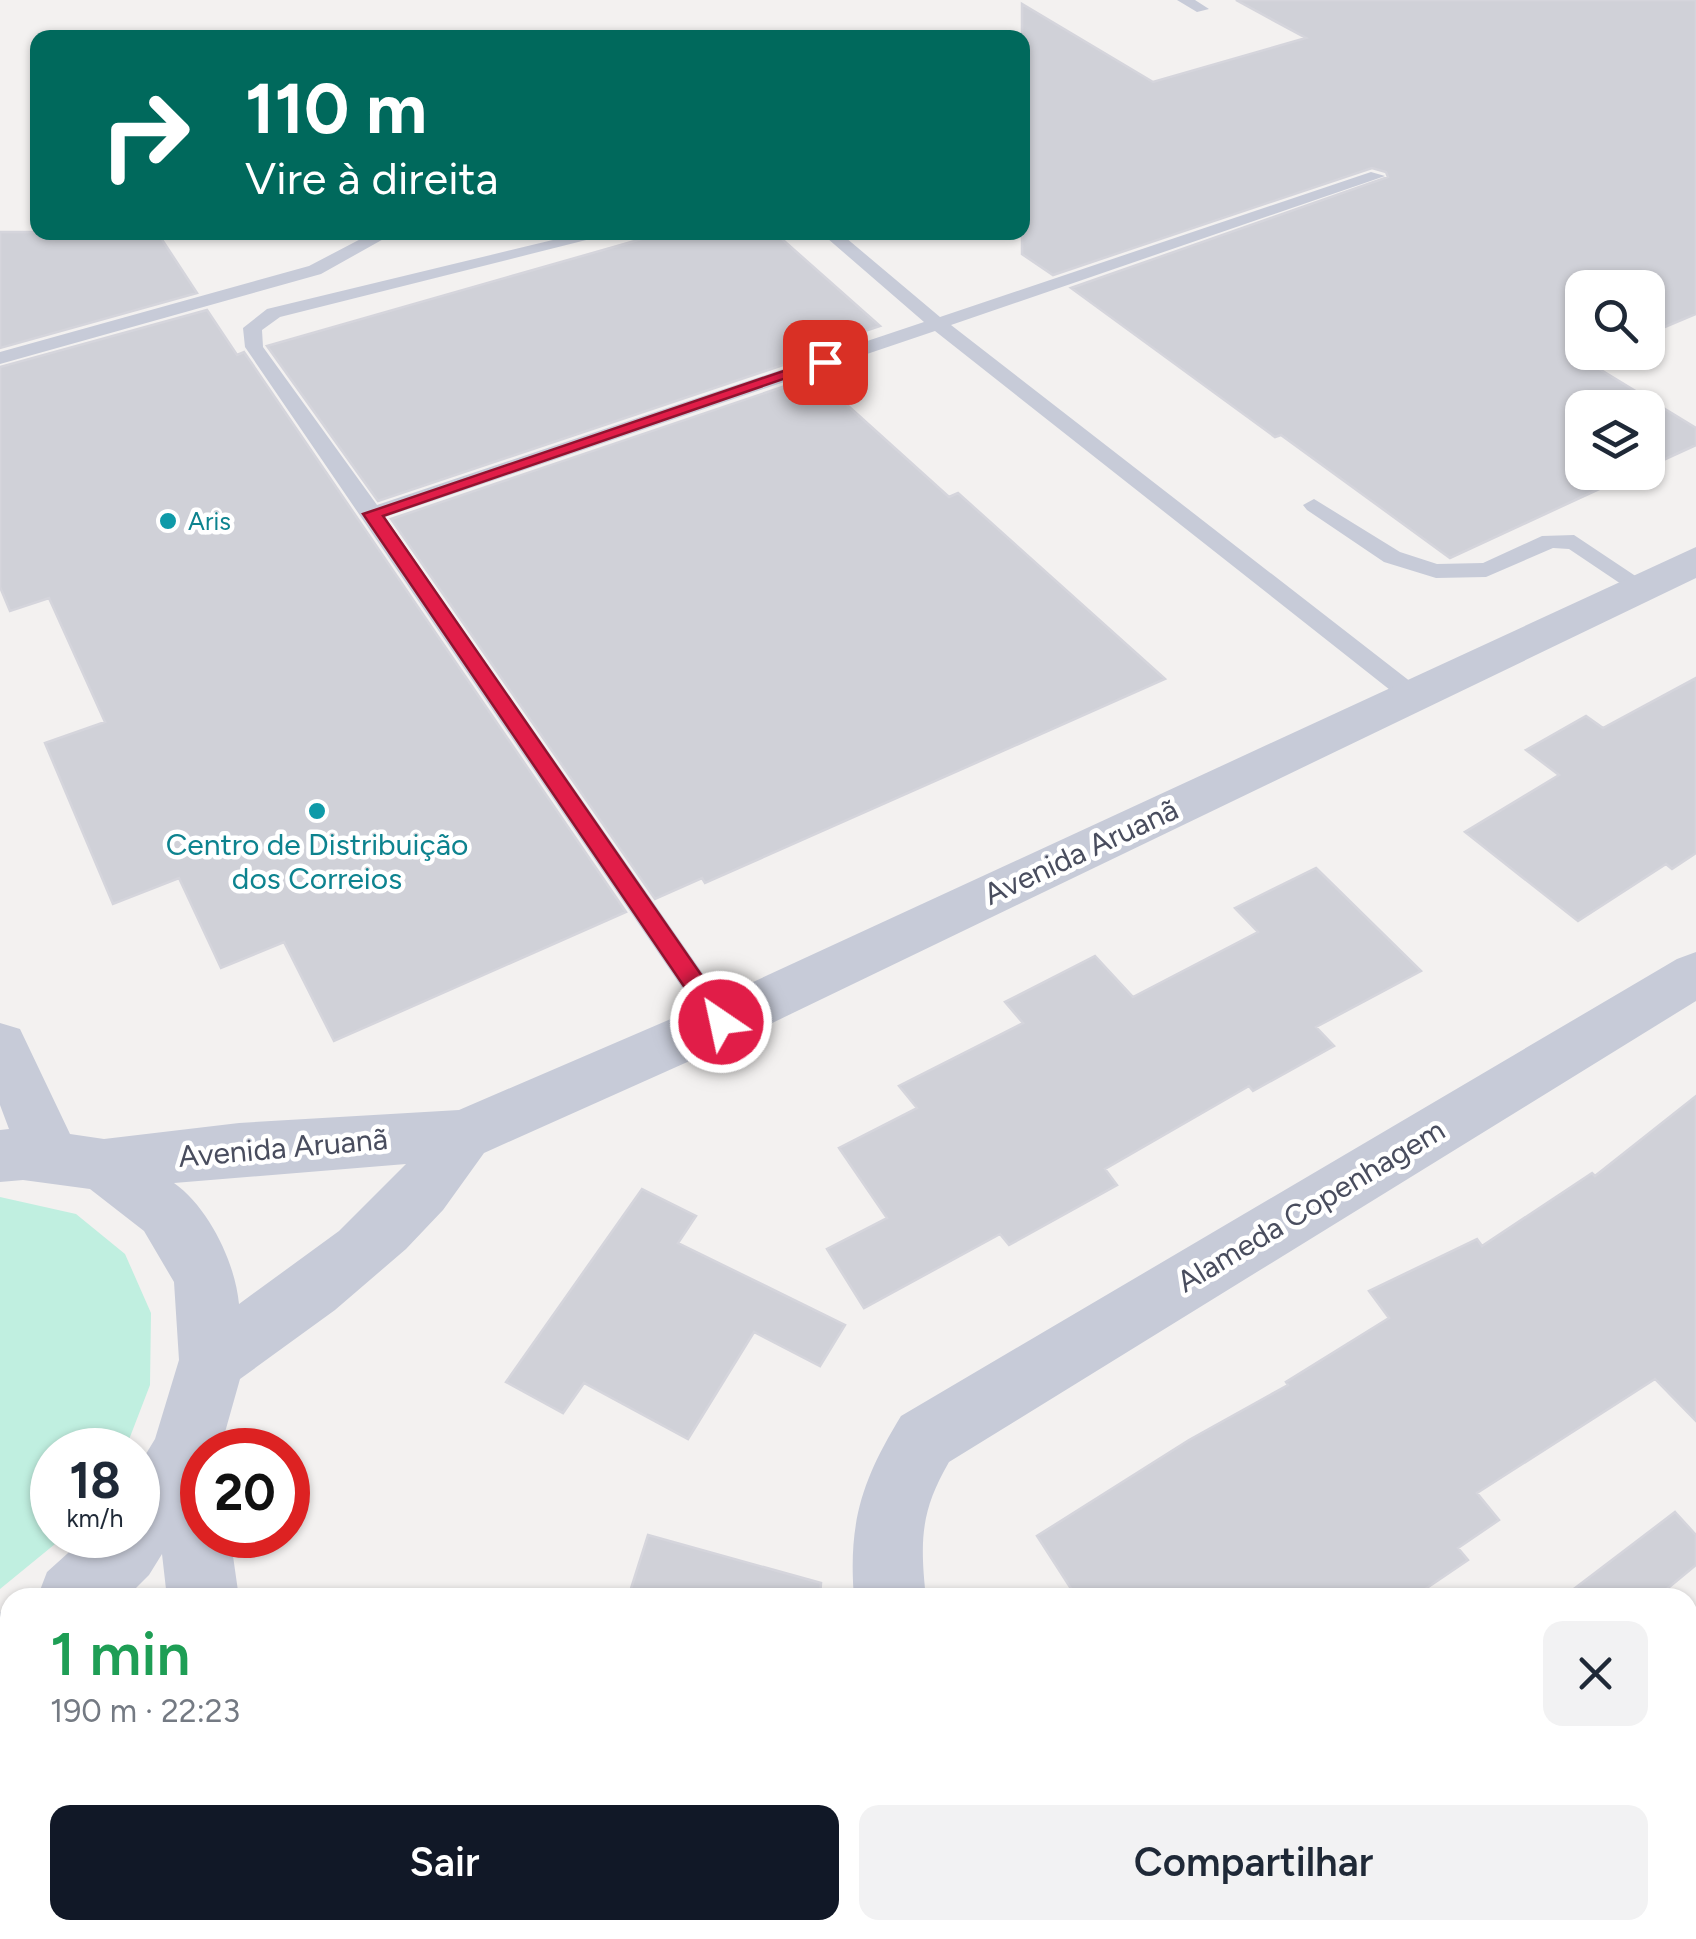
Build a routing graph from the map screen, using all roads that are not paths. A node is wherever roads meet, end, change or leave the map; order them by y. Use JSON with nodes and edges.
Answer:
{"nodes":[{"id":1,"x":1184,"y":0,"type":"edge"},
{"id":2,"x":1202,"y":8,"type":"dead end"},
{"id":3,"x":1377,"y":176,"type":"dead end"},
{"id":4,"x":373,"y":240,"type":"edge"},
{"id":5,"x":577,"y":240,"type":"edge"},
{"id":6,"x":838,"y":240,"type":"edge"},
{"id":7,"x":938,"y":324,"type":"junction"},
{"id":8,"x":0,"y":358,"type":"edge"},
{"id":9,"x":1314,"y":505,"type":"dead end"},
{"id":10,"x":372,"y":514,"type":"junction"},
{"id":11,"x":1696,"y":560,"type":"edge"},
{"id":12,"x":1641,"y":587,"type":"junction"},
{"id":13,"x":1412,"y":695,"type":"junction"},
{"id":14,"x":1696,"y":974,"type":"edge"},
{"id":15,"x":721,"y":1022,"type":"junction"},
{"id":16,"x":0,"y":1046,"type":"edge"},
{"id":17,"x":463,"y":1135,"type":"junction"},
{"id":18,"x":51,"y":1160,"type":"edge"},
{"id":19,"x":212,"y":1360,"type":"junction"},
{"id":20,"x":192,"y":1428,"type":"edge"},
{"id":21,"x":180,"y":1462,"type":"edge"},
{"id":22,"x":160,"y":1494,"type":"edge"},
{"id":23,"x":116,"y":1558,"type":"edge"},
{"id":24,"x":198,"y":1558,"type":"edge"},
{"id":25,"x":84,"y":1588,"type":"edge"},
{"id":26,"x":202,"y":1588,"type":"edge"},
{"id":27,"x":889,"y":1588,"type":"edge"}],
"edges":[{"from":1,"to":2,"type":"lane"},
{"from":3,"to":7,"type":"lane"},
{"from":4,"to":8,"type":"lane"},
{"from":5,"to":10,"type":"lane"},
{"from":6,"to":7,"type":"lane"},
{"from":7,"to":10,"type":"lane"},
{"from":7,"to":13,"type":"lane"},
{"from":9,"to":12,"type":"lane"},
{"from":10,"to":15,"type":"lane"},
{"from":11,"to":12,"type":"street","name":"Avenida Aruanã"},
{"from":12,"to":13,"type":"street","name":"Avenida Aruanã"},
{"from":13,"to":15,"type":"street","name":"Avenida Aruanã"},
{"from":14,"to":27,"type":"street","name":"Alameda Copenhagem"},
{"from":15,"to":17,"type":"street","name":"Avenida Aruanã"},
{"from":16,"to":18,"type":"street"},
{"from":17,"to":18,"type":"street","name":"Avenida Aruanã"},
{"from":17,"to":19,"type":"street","name":"Avenida Aruanã"},
{"from":18,"to":19,"type":"street"},
{"from":19,"to":20,"type":"street"},
{"from":21,"to":22,"type":"street"},
{"from":23,"to":25,"type":"street"},
{"from":24,"to":26,"type":"street"}]}
